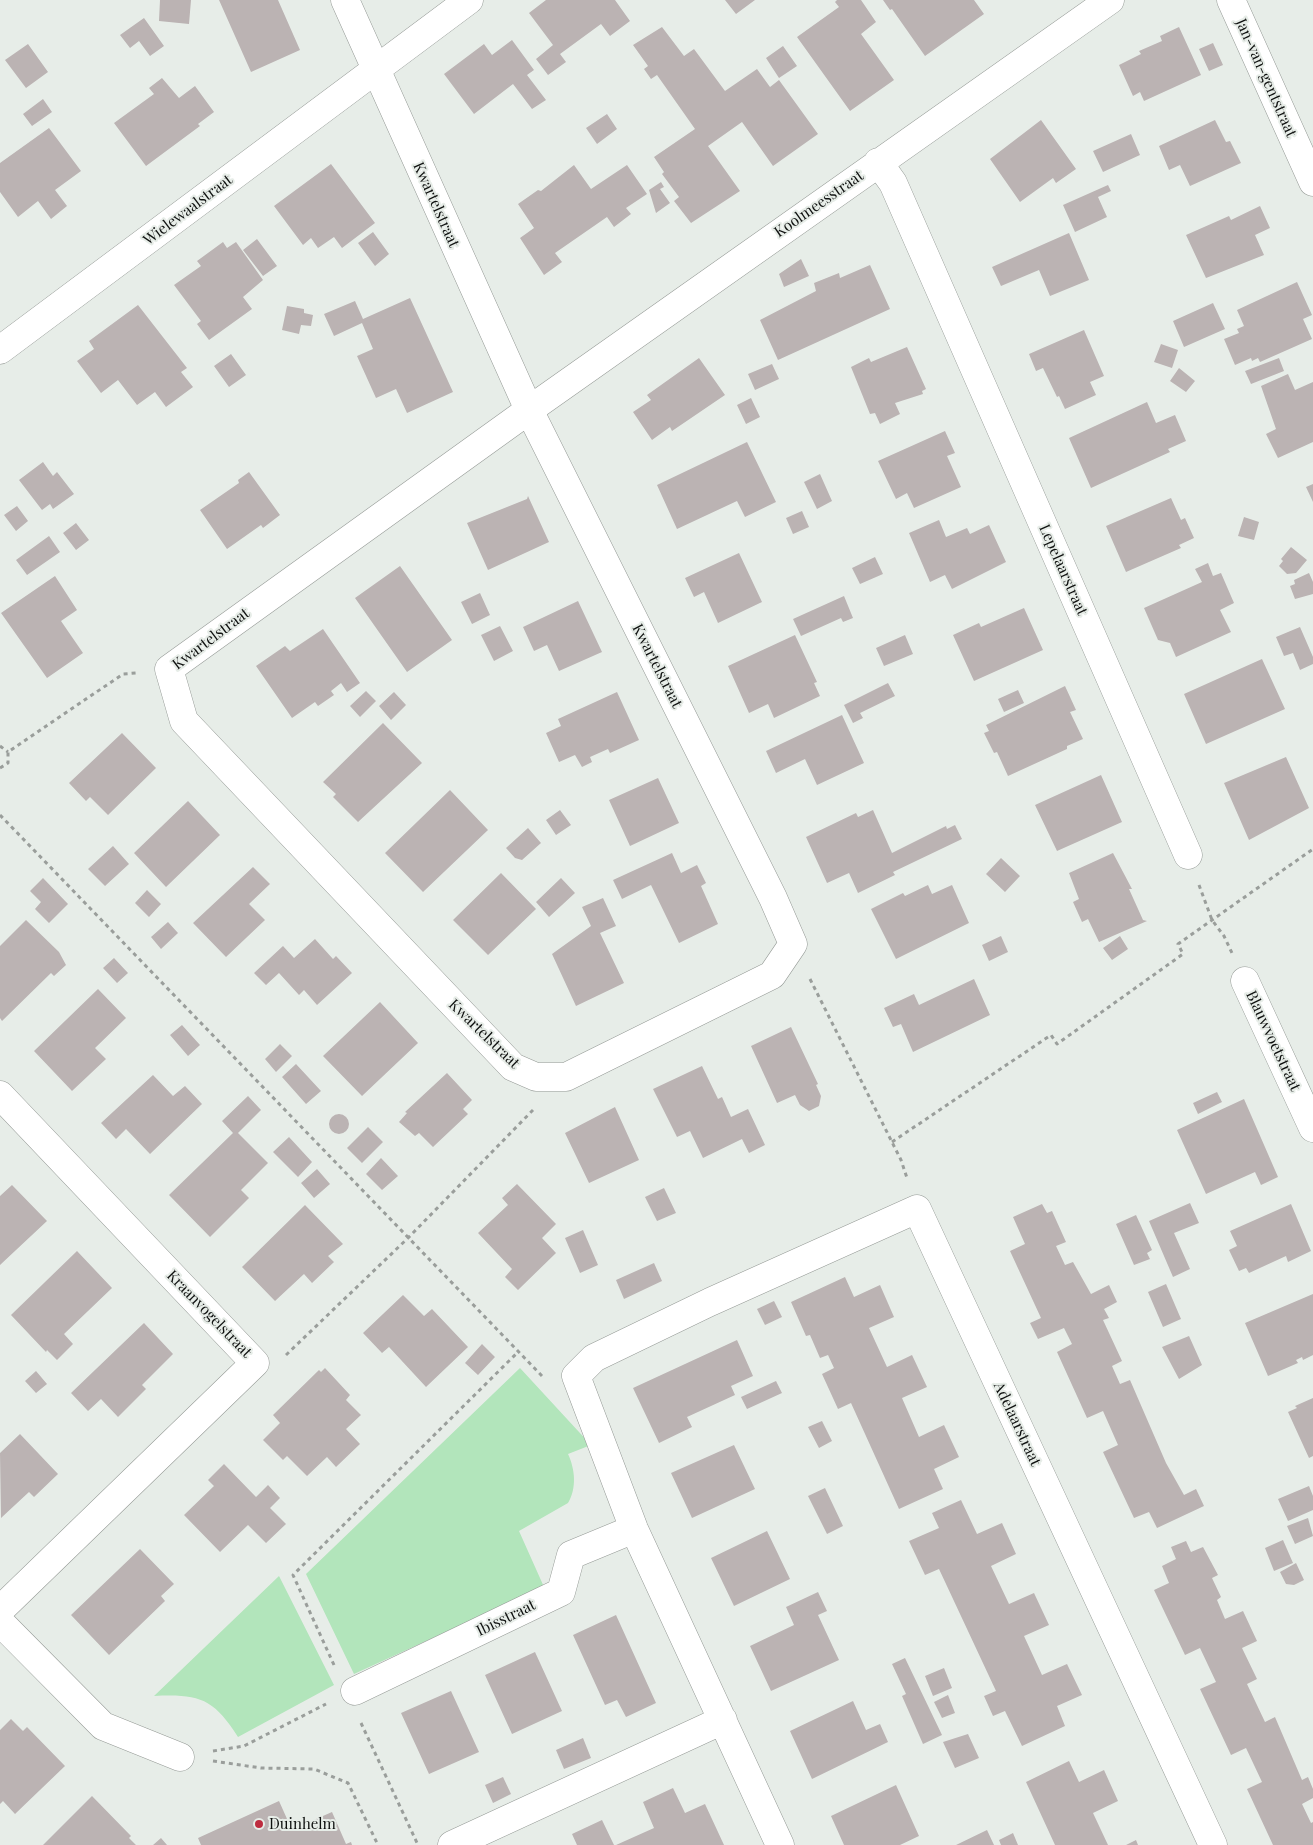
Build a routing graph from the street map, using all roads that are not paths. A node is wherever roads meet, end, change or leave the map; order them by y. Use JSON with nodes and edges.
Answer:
{"nodes":[{"id":1,"x":344,"y":0,"type":"edge"},
{"id":2,"x":469,"y":0,"type":"edge"},
{"id":3,"x":1110,"y":0,"type":"edge"},
{"id":4,"x":1231,"y":0,"type":"edge"},
{"id":5,"x":376,"y":71,"type":"junction"},
{"id":6,"x":878,"y":162,"type":"junction"},
{"id":7,"x":1313,"y":182,"type":"edge"},
{"id":8,"x":0,"y":350,"type":"edge"},
{"id":9,"x":528,"y":410,"type":"junction"},
{"id":10,"x":1188,"y":855,"type":"road end"},
{"id":11,"x":1245,"y":980,"type":"road end"},
{"id":12,"x":0,"y":1095,"type":"edge"},
{"id":13,"x":1313,"y":1128,"type":"edge"},
{"id":14,"x":634,"y":1529,"type":"junction"},
{"id":15,"x":0,"y":1610,"type":"edge"},
{"id":16,"x":0,"y":1622,"type":"edge"},
{"id":17,"x":351,"y":1692,"type":"road end"},
{"id":18,"x":723,"y":1720,"type":"junction"},
{"id":19,"x":180,"y":1757,"type":"road end"},
{"id":20,"x":452,"y":1845,"type":"edge"},
{"id":21,"x":780,"y":1845,"type":"edge"},
{"id":22,"x":1213,"y":1845,"type":"edge"}],
"edges":[{"from":1,"to":5,"type":"street","name":"Kwartelstraat"},
{"from":2,"to":5,"type":"street","name":"Wielewaalstraat"},
{"from":3,"to":6,"type":"street","name":"Koolmeesstraat"},
{"from":4,"to":7,"type":"street","name":"Jan-van-gentstraat"},
{"from":5,"to":8,"type":"street","name":"Wielewaalstraat"},
{"from":5,"to":9,"type":"street","name":"Kwartelstraat"},
{"from":6,"to":9,"type":"street","name":"Koolmeesstraat"},
{"from":6,"to":10,"type":"street","name":"Lepelaarstraat"},
{"from":9,"to":9,"type":"street","name":"Kwartelstraat"},
{"from":11,"to":13,"type":"street","name":"Blauwvoetstraat"},
{"from":12,"to":15,"type":"street","name":"Kraanvogelstraat"},
{"from":14,"to":17,"type":"street","name":"Ibisstraat"},
{"from":14,"to":18,"type":"street"},
{"from":14,"to":22,"type":"street","name":"Adelaarstraat"},
{"from":16,"to":19,"type":"street"},
{"from":18,"to":20,"type":"street"},
{"from":18,"to":21,"type":"street"}]}
